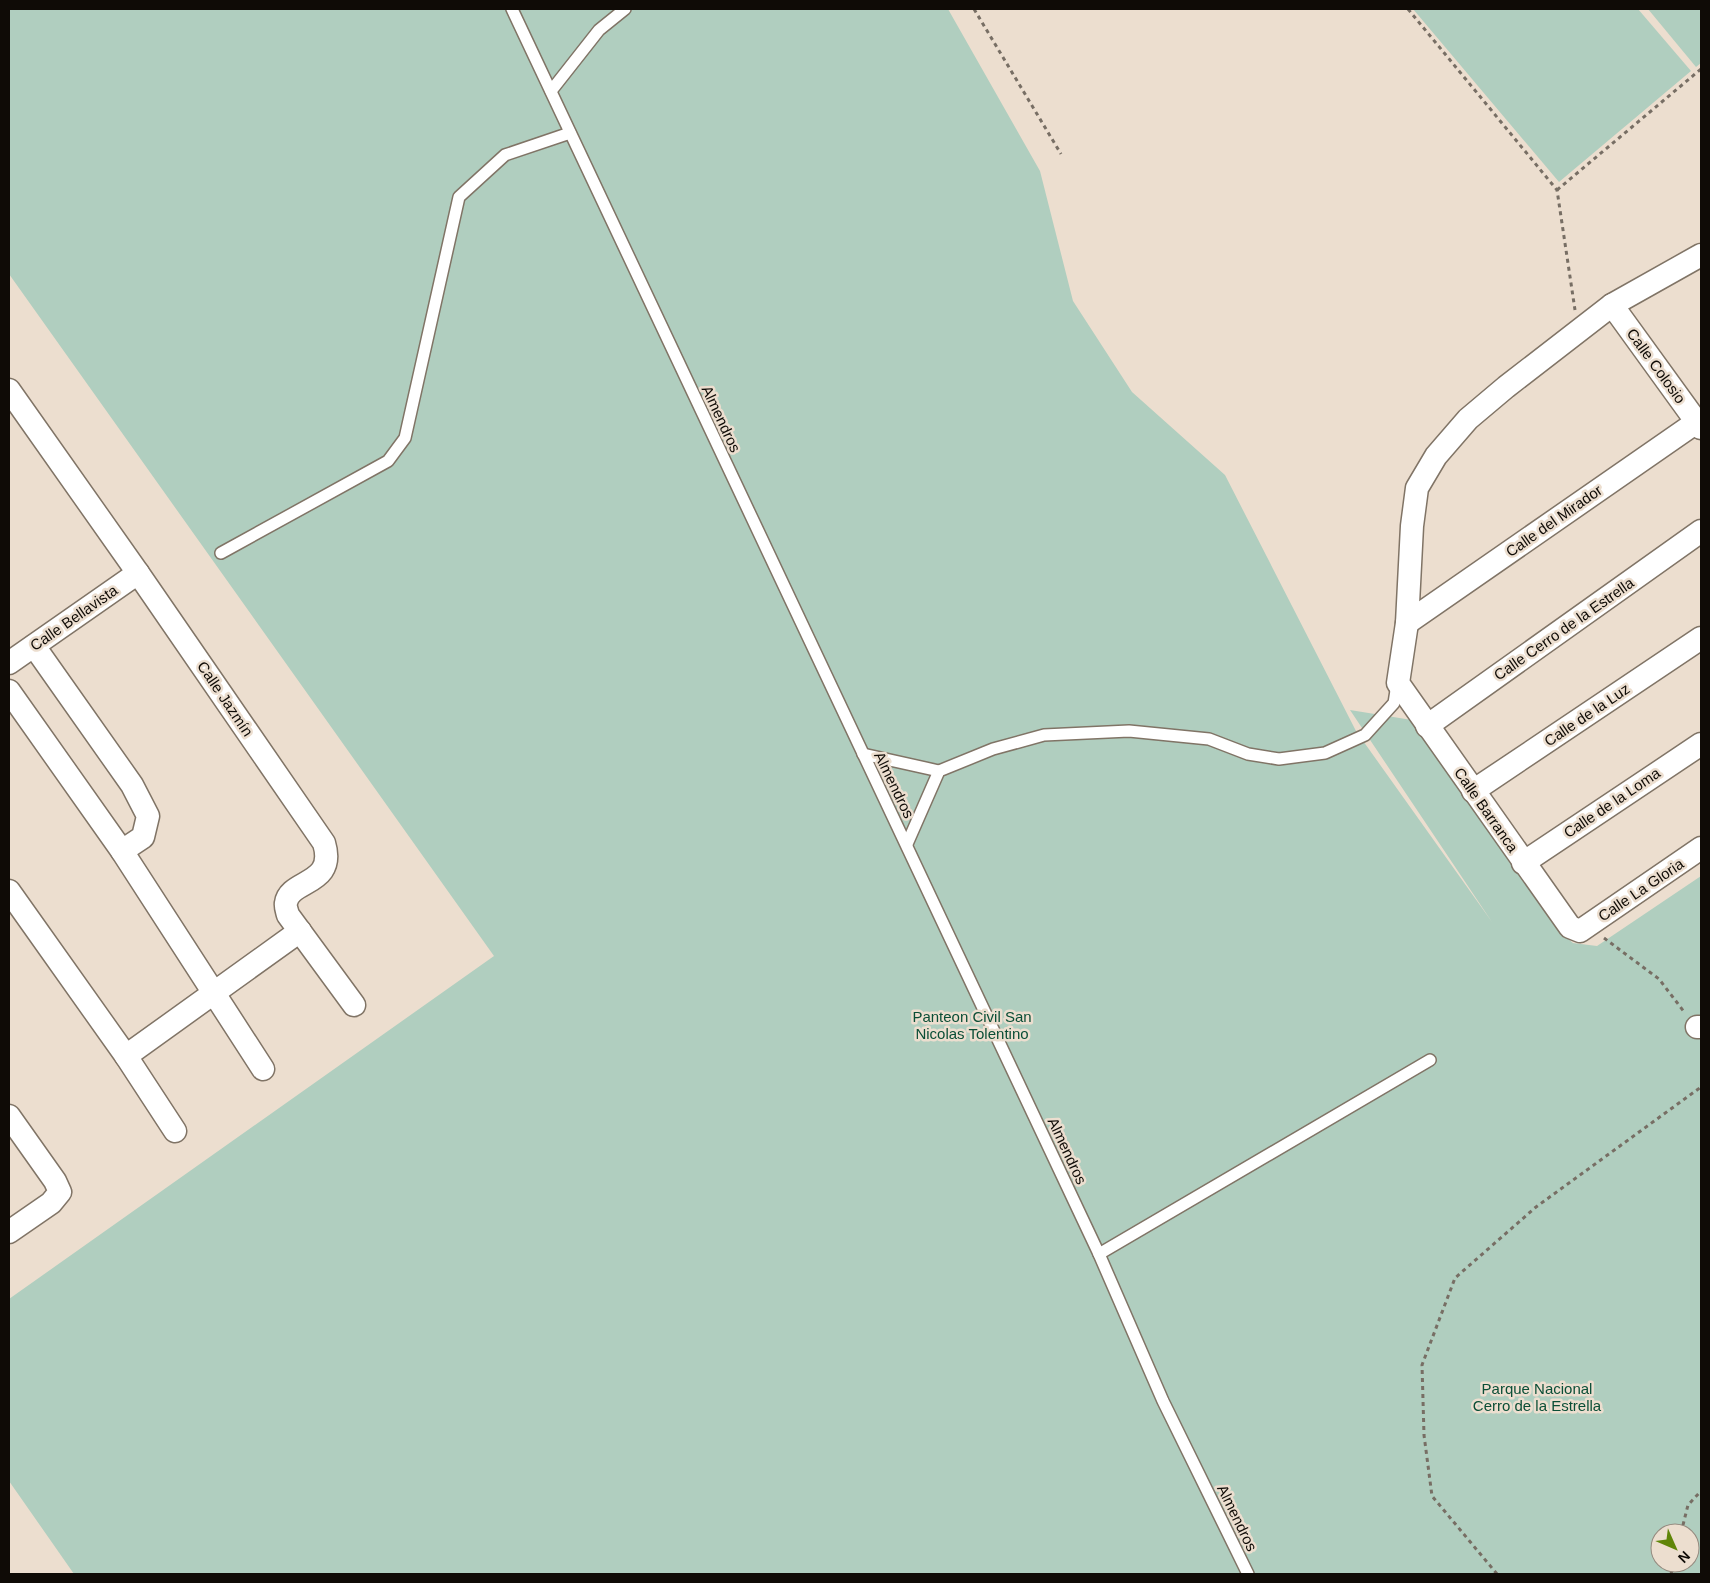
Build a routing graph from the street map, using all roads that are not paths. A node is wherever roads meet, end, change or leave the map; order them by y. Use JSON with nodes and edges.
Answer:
{"nodes":[{"id":1,"x":512,"y":9,"type":"edge"},
{"id":2,"x":625,"y":9,"type":"edge"},
{"id":3,"x":551,"y":91,"type":"junction"},
{"id":4,"x":570,"y":133,"type":"junction"},
{"id":5,"x":1701,"y":255,"type":"edge"},
{"id":6,"x":1612,"y":305,"type":"junction"},
{"id":7,"x":9,"y":390,"type":"edge"},
{"id":8,"x":1700,"y":423,"type":"edge"},
{"id":9,"x":1701,"y":531,"type":"edge"},
{"id":10,"x":221,"y":552,"type":"dead end"},
{"id":11,"x":138,"y":573,"type":"junction"},
{"id":12,"x":1407,"y":623,"type":"junction"},
{"id":13,"x":1701,"y":638,"type":"edge"},
{"id":14,"x":17,"y":652,"type":"edge"},
{"id":15,"x":1398,"y":683,"type":"junction"},
{"id":16,"x":9,"y":691,"type":"edge"},
{"id":17,"x":1427,"y":726,"type":"junction"},
{"id":18,"x":1701,"y":744,"type":"edge"},
{"id":19,"x":863,"y":754,"type":"junction"},
{"id":20,"x":940,"y":771,"type":"junction"},
{"id":21,"x":1473,"y":791,"type":"junction"},
{"id":22,"x":907,"y":844,"type":"junction"},
{"id":23,"x":1701,"y":848,"type":"edge"},
{"id":24,"x":122,"y":852,"type":"junction"},
{"id":25,"x":1523,"y":863,"type":"junction"},
{"id":26,"x":9,"y":891,"type":"edge"},
{"id":27,"x":1582,"y":930,"type":"joint"},
{"id":28,"x":300,"y":931,"type":"junction"},
{"id":29,"x":214,"y":993,"type":"junction"},
{"id":30,"x":354,"y":1005,"type":"dead end"},
{"id":31,"x":126,"y":1056,"type":"junction"},
{"id":32,"x":1430,"y":1060,"type":"dead end"},
{"id":33,"x":263,"y":1069,"type":"dead end"},
{"id":34,"x":9,"y":1116,"type":"edge"},
{"id":35,"x":175,"y":1131,"type":"dead end"},
{"id":36,"x":9,"y":1232,"type":"edge"},
{"id":37,"x":1099,"y":1254,"type":"junction"},
{"id":38,"x":1248,"y":1574,"type":"edge"}],
"edges":[{"from":1,"to":3,"type":"lane","name":"Almendros"},
{"from":2,"to":3,"type":"lane"},
{"from":3,"to":4,"type":"lane","name":"Almendros"},
{"from":4,"to":10,"type":"lane"},
{"from":4,"to":19,"type":"lane","name":"Almendros"},
{"from":5,"to":6,"type":"street"},
{"from":6,"to":8,"type":"street","name":"Calle Colosio"},
{"from":6,"to":12,"type":"street"},
{"from":7,"to":11,"type":"street","name":"Calle Jazmín"},
{"from":8,"to":12,"type":"street","name":"Calle del Mirador"},
{"from":9,"to":17,"type":"street","name":"Calle Cerro de la Estrella"},
{"from":11,"to":14,"type":"street","name":"Calle Bellavista"},
{"from":11,"to":28,"type":"street","name":"Calle Jazmín"},
{"from":12,"to":15,"type":"street"},
{"from":13,"to":21,"type":"street","name":"Calle de la Luz"},
{"from":14,"to":24,"type":"street"},
{"from":15,"to":17,"type":"street","name":"Calle Barranca"},
{"from":15,"to":20,"type":"lane"},
{"from":16,"to":24,"type":"street"},
{"from":17,"to":21,"type":"street","name":"Calle Barranca"},
{"from":18,"to":25,"type":"street","name":"Calle de la Loma"},
{"from":19,"to":20,"type":"lane"},
{"from":19,"to":22,"type":"lane","name":"Almendros"},
{"from":20,"to":22,"type":"lane"},
{"from":21,"to":25,"type":"street","name":"Calle Barranca"},
{"from":22,"to":37,"type":"lane","name":"Almendros"},
{"from":23,"to":27,"type":"street","name":"Calle La Gloria"},
{"from":24,"to":29,"type":"street"},
{"from":25,"to":27,"type":"street","name":"Calle Barranca"},
{"from":26,"to":31,"type":"street"},
{"from":28,"to":29,"type":"street"},
{"from":28,"to":30,"type":"street","name":"Calle Jazmín"},
{"from":29,"to":31,"type":"street"},
{"from":29,"to":33,"type":"street"},
{"from":31,"to":35,"type":"street"},
{"from":32,"to":37,"type":"lane"},
{"from":34,"to":36,"type":"street"},
{"from":37,"to":38,"type":"lane","name":"Almendros"}]}
